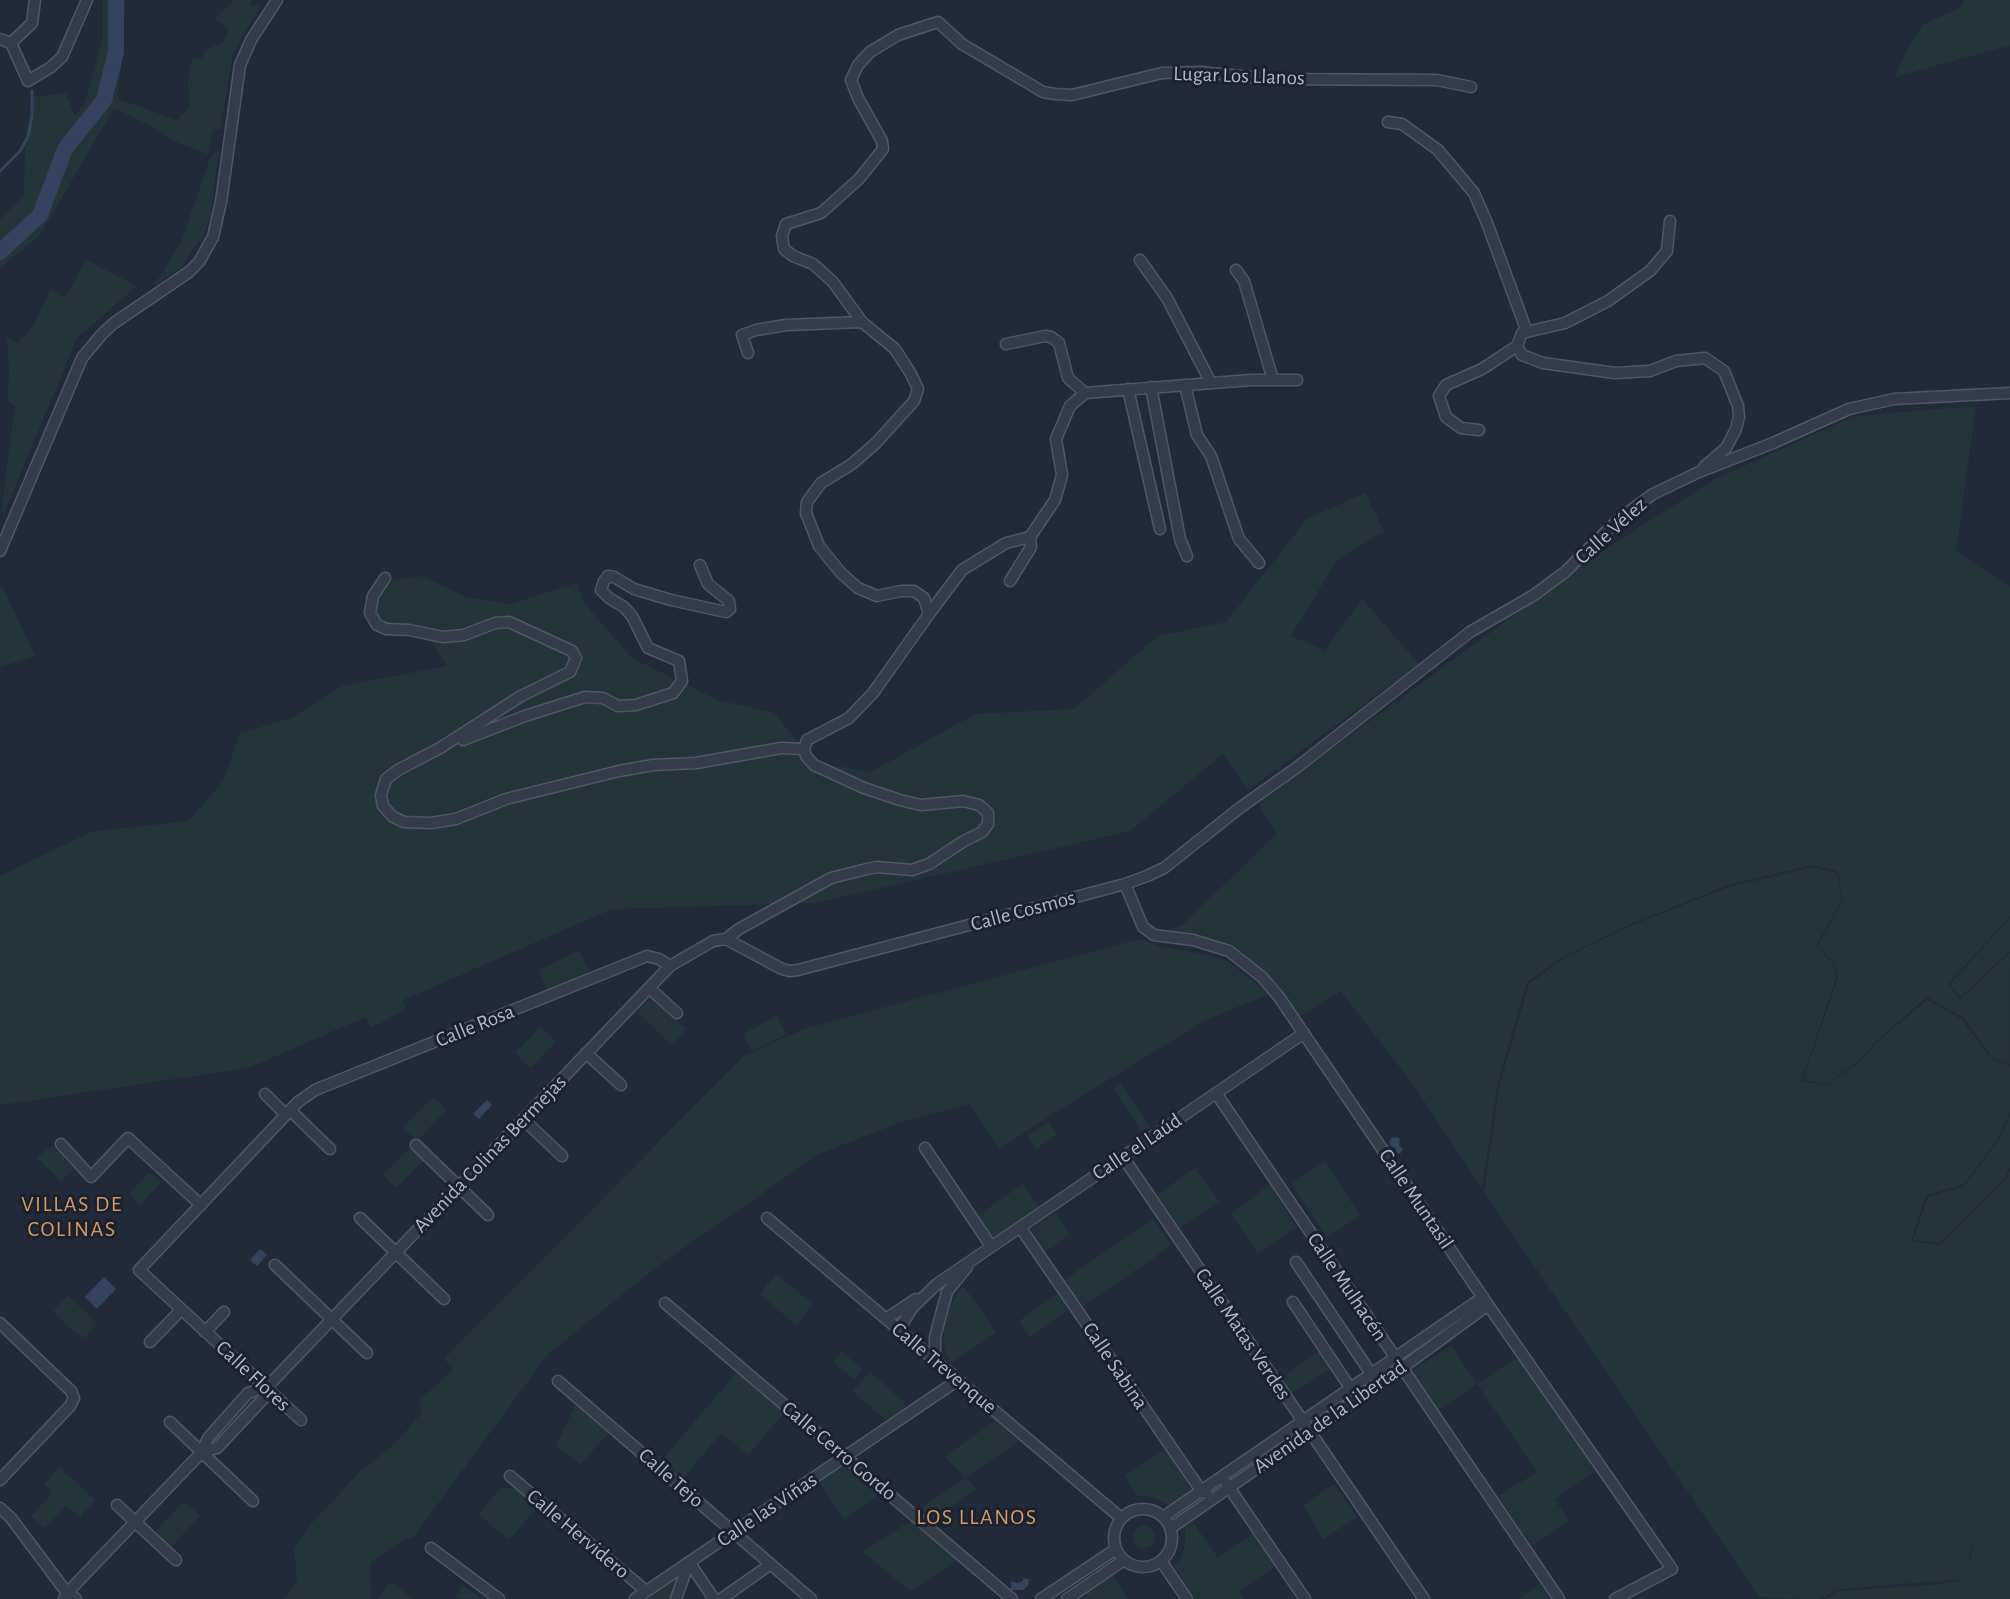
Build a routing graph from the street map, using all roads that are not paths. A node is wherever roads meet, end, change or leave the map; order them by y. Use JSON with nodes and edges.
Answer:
{"nodes":[{"id":1,"x":35,"y":0,"type":"edge"},
{"id":2,"x":87,"y":0,"type":"edge"},
{"id":3,"x":277,"y":0,"type":"edge"},
{"id":4,"x":5,"y":41,"type":"edge"},
{"id":5,"x":1470,"y":87,"type":"dead end"},
{"id":6,"x":1388,"y":122,"type":"dead end"},
{"id":7,"x":1670,"y":221,"type":"dead end"},
{"id":8,"x":1140,"y":260,"type":"dead end"},
{"id":9,"x":1236,"y":270,"type":"dead end"},
{"id":10,"x":862,"y":322,"type":"junction"},
{"id":11,"x":1527,"y":332,"type":"junction"},
{"id":12,"x":1006,"y":344,"type":"dead end"},
{"id":13,"x":1517,"y":346,"type":"junction"},
{"id":14,"x":748,"y":353,"type":"dead end"},
{"id":15,"x":1273,"y":380,"type":"junction"},
{"id":16,"x":1296,"y":380,"type":"dead end"},
{"id":17,"x":1211,"y":383,"type":"junction"},
{"id":18,"x":1185,"y":385,"type":"junction"},
{"id":19,"x":1151,"y":387,"type":"junction"},
{"id":20,"x":1128,"y":389,"type":"junction"},
{"id":21,"x":1085,"y":393,"type":"junction"},
{"id":22,"x":2010,"y":393,"type":"edge"},
{"id":23,"x":1479,"y":430,"type":"dead end"},
{"id":24,"x":1699,"y":472,"type":"junction"},
{"id":25,"x":1160,"y":529,"type":"dead end"},
{"id":26,"x":1030,"y":537,"type":"junction"},
{"id":27,"x":0,"y":551,"type":"edge"},
{"id":28,"x":1187,"y":556,"type":"dead end"},
{"id":29,"x":1259,"y":563,"type":"dead end"},
{"id":30,"x":700,"y":565,"type":"dead end"},
{"id":31,"x":385,"y":579,"type":"dead end"},
{"id":32,"x":1010,"y":581,"type":"dead end"},
{"id":33,"x":929,"y":614,"type":"junction"},
{"id":34,"x":440,"y":748,"type":"junction"},
{"id":35,"x":804,"y":749,"type":"junction"},
{"id":36,"x":1296,"y":768,"type":"joint"},
{"id":37,"x":1125,"y":884,"type":"junction"},
{"id":38,"x":726,"y":939,"type":"junction"},
{"id":39,"x":670,"y":966,"type":"junction"},
{"id":40,"x":650,"y":988,"type":"junction"},
{"id":41,"x":677,"y":1013,"type":"dead end"},
{"id":42,"x":1304,"y":1033,"type":"junction"},
{"id":43,"x":586,"y":1053,"type":"junction"},
{"id":44,"x":621,"y":1085,"type":"dead end"},
{"id":45,"x":1216,"y":1093,"type":"junction"},
{"id":46,"x":265,"y":1094,"type":"dead end"},
{"id":47,"x":288,"y":1113,"type":"junction"},
{"id":48,"x":523,"y":1119,"type":"junction"},
{"id":49,"x":61,"y":1144,"type":"dead end"},
{"id":50,"x":416,"y":1145,"type":"dead end"},
{"id":51,"x":925,"y":1148,"type":"dead end"},
{"id":52,"x":330,"y":1149,"type":"dead end"},
{"id":53,"x":562,"y":1156,"type":"dead end"},
{"id":54,"x":1123,"y":1157,"type":"junction"},
{"id":55,"x":460,"y":1187,"type":"junction"},
{"id":56,"x":201,"y":1205,"type":"junction"},
{"id":57,"x":488,"y":1215,"type":"dead end"},
{"id":58,"x":360,"y":1218,"type":"dead end"},
{"id":59,"x":767,"y":1218,"type":"dead end"},
{"id":60,"x":1020,"y":1227,"type":"junction"},
{"id":61,"x":992,"y":1246,"type":"junction"},
{"id":62,"x":395,"y":1252,"type":"junction"},
{"id":63,"x":971,"y":1261,"type":"junction"},
{"id":64,"x":1296,"y":1262,"type":"dead end"},
{"id":65,"x":275,"y":1265,"type":"dead end"},
{"id":66,"x":139,"y":1270,"type":"joint"},
{"id":67,"x":929,"y":1290,"type":"junction"},
{"id":68,"x":444,"y":1299,"type":"dead end"},
{"id":69,"x":1486,"y":1301,"type":"junction"},
{"id":70,"x":1293,"y":1302,"type":"dead end"},
{"id":71,"x":665,"y":1303,"type":"dead end"},
{"id":72,"x":181,"y":1310,"type":"junction"},
{"id":73,"x":224,"y":1312,"type":"dead end"},
{"id":74,"x":331,"y":1319,"type":"junction"},
{"id":75,"x":886,"y":1319,"type":"junction"},
{"id":76,"x":4,"y":1327,"type":"edge"},
{"id":77,"x":899,"y":1330,"type":"junction"},
{"id":78,"x":205,"y":1332,"type":"junction"},
{"id":79,"x":0,"y":1339,"type":"edge"},
{"id":80,"x":150,"y":1342,"type":"dead end"},
{"id":81,"x":367,"y":1353,"type":"dead end"},
{"id":82,"x":934,"y":1360,"type":"junction"},
{"id":83,"x":1398,"y":1364,"type":"junction"},
{"id":84,"x":1372,"y":1375,"type":"junction"},
{"id":85,"x":958,"y":1380,"type":"junction"},
{"id":86,"x":558,"y":1381,"type":"dead end"},
{"id":87,"x":267,"y":1387,"type":"junction"},
{"id":88,"x":1351,"y":1389,"type":"junction"},
{"id":89,"x":301,"y":1420,"type":"dead end"},
{"id":90,"x":170,"y":1422,"type":"dead end"},
{"id":91,"x":1302,"y":1422,"type":"junction"},
{"id":92,"x":1309,"y":1432,"type":"junction"},
{"id":93,"x":202,"y":1452,"type":"junction"},
{"id":94,"x":845,"y":1456,"type":"junction"},
{"id":95,"x":510,"y":1476,"type":"dead end"},
{"id":96,"x":0,"y":1480,"type":"edge"},
{"id":97,"x":1225,"y":1482,"type":"junction"},
{"id":98,"x":1202,"y":1492,"type":"junction"},
{"id":99,"x":1217,"y":1495,"type":"junction"},
{"id":100,"x":253,"y":1501,"type":"dead end"},
{"id":101,"x":117,"y":1505,"type":"dead end"},
{"id":102,"x":0,"y":1508,"type":"edge"},
{"id":103,"x":1163,"y":1516,"type":"junction"},
{"id":104,"x":1121,"y":1518,"type":"junction"},
{"id":105,"x":136,"y":1522,"type":"junction"},
{"id":106,"x":1171,"y":1528,"type":"junction"},
{"id":107,"x":734,"y":1532,"type":"junction"},
{"id":108,"x":431,"y":1548,"type":"dead end"},
{"id":109,"x":1116,"y":1549,"type":"junction"},
{"id":110,"x":176,"y":1560,"type":"dead end"},
{"id":111,"x":1124,"y":1560,"type":"junction"},
{"id":112,"x":1161,"y":1561,"type":"junction"},
{"id":113,"x":689,"y":1562,"type":"junction"},
{"id":114,"x":771,"y":1564,"type":"junction"},
{"id":115,"x":646,"y":1591,"type":"junction"},
{"id":116,"x":69,"y":1597,"type":"edge"},
{"id":117,"x":54,"y":1599,"type":"edge"},
{"id":118,"x":500,"y":1599,"type":"edge"},
{"id":119,"x":635,"y":1599,"type":"edge"},
{"id":120,"x":676,"y":1599,"type":"edge"},
{"id":121,"x":714,"y":1599,"type":"edge"},
{"id":122,"x":721,"y":1599,"type":"edge"},
{"id":123,"x":811,"y":1599,"type":"edge"},
{"id":124,"x":1012,"y":1599,"type":"edge"},
{"id":125,"x":1041,"y":1599,"type":"edge"},
{"id":126,"x":1067,"y":1599,"type":"edge"},
{"id":127,"x":1187,"y":1599,"type":"edge"},
{"id":128,"x":1305,"y":1599,"type":"edge"},
{"id":129,"x":1424,"y":1599,"type":"edge"},
{"id":130,"x":1559,"y":1599,"type":"edge"},
{"id":131,"x":1615,"y":1599,"type":"edge"}],
"edges":[{"from":1,"to":4,"type":"street"},
{"from":2,"to":4,"type":"street"},
{"from":3,"to":27,"type":"street"},
{"from":5,"to":10,"type":"street","name":"Lugar Los Llanos"},
{"from":6,"to":11,"type":"street"},
{"from":7,"to":11,"type":"street"},
{"from":8,"to":17,"type":"street"},
{"from":9,"to":15,"type":"street"},
{"from":10,"to":14,"type":"street"},
{"from":10,"to":33,"type":"street","name":"Lugar Los Llanos"},
{"from":11,"to":13,"type":"street"},
{"from":12,"to":21,"type":"street"},
{"from":13,"to":23,"type":"street"},
{"from":13,"to":24,"type":"street"},
{"from":15,"to":16,"type":"street"},
{"from":15,"to":17,"type":"street"},
{"from":17,"to":18,"type":"street"},
{"from":18,"to":19,"type":"street"},
{"from":18,"to":29,"type":"street"},
{"from":19,"to":20,"type":"street"},
{"from":19,"to":28,"type":"street"},
{"from":20,"to":21,"type":"street"},
{"from":20,"to":25,"type":"street"},
{"from":21,"to":26,"type":"street"},
{"from":22,"to":24,"type":"street","name":"Calle Vélez"},
{"from":24,"to":36,"type":"street","name":"Calle Vélez"},
{"from":26,"to":32,"type":"street"},
{"from":26,"to":33,"type":"street"},
{"from":30,"to":34,"type":"street"},
{"from":31,"to":34,"type":"street"},
{"from":33,"to":35,"type":"street"},
{"from":34,"to":35,"type":"street"},
{"from":35,"to":38,"type":"street"},
{"from":36,"to":37,"type":"street","name":"Calle Cosmos"},
{"from":37,"to":38,"type":"street","name":"Calle Cosmos"},
{"from":37,"to":42,"type":"street","name":"Calle Muntasil"},
{"from":38,"to":39,"type":"street","name":"Avenida Colinas Bermejas"},
{"from":39,"to":40,"type":"street","name":"Avenida Colinas Bermejas"},
{"from":39,"to":47,"type":"street","name":"Calle Rosa"},
{"from":40,"to":41,"type":"street"},
{"from":40,"to":43,"type":"street","name":"Avenida Colinas Bermejas"},
{"from":42,"to":45,"type":"street","name":"Calle el Laúd"},
{"from":42,"to":69,"type":"street","name":"Calle Muntasil"},
{"from":43,"to":44,"type":"street"},
{"from":43,"to":48,"type":"street","name":"Avenida Colinas Bermejas"},
{"from":45,"to":54,"type":"street","name":"Calle el Laúd"},
{"from":45,"to":83,"type":"street","name":"Calle Mulhacén"},
{"from":46,"to":47,"type":"street"},
{"from":47,"to":52,"type":"street"},
{"from":47,"to":56,"type":"street","name":"Calle Rosa"},
{"from":48,"to":53,"type":"street"},
{"from":48,"to":55,"type":"street","name":"Avenida Colinas Bermejas"},
{"from":49,"to":56,"type":"street"},
{"from":50,"to":55,"type":"street"},
{"from":51,"to":61,"type":"street"},
{"from":54,"to":60,"type":"street","name":"Calle el Laúd"},
{"from":54,"to":91,"type":"street","name":"Calle Matas Verdes"},
{"from":55,"to":57,"type":"street"},
{"from":55,"to":62,"type":"street","name":"Avenida Colinas Bermejas"},
{"from":56,"to":66,"type":"street","name":"Calle Rosa"},
{"from":58,"to":62,"type":"street"},
{"from":59,"to":75,"type":"street","name":"Calle Trevenque"},
{"from":60,"to":61,"type":"street","name":"Calle el Laúd"},
{"from":60,"to":98,"type":"street","name":"Calle Sabina"},
{"from":61,"to":63,"type":"street","name":"Calle el Laúd"},
{"from":62,"to":68,"type":"street"},
{"from":62,"to":74,"type":"street","name":"Avenida Colinas Bermejas"},
{"from":63,"to":67,"type":"street","name":"Calle el Laúd"},
{"from":63,"to":82,"type":"street","name":"Calle el Laúd"},
{"from":64,"to":84,"type":"street"},
{"from":65,"to":74,"type":"street"},
{"from":66,"to":72,"type":"street","name":"Calle Flores"},
{"from":67,"to":75,"type":"street","name":"Calle el Laúd"},
{"from":67,"to":77,"type":"street","name":"Calle el Laúd"},
{"from":69,"to":83,"type":"street","name":"Avenida de la Libertad"},
{"from":69,"to":131,"type":"street","name":"Calle Muntasil"},
{"from":70,"to":88,"type":"street"},
{"from":71,"to":94,"type":"street","name":"Calle Cerro Gordo"},
{"from":72,"to":78,"type":"street","name":"Calle Flores"},
{"from":72,"to":80,"type":"street"},
{"from":73,"to":78,"type":"street","name":"Calle Flores"},
{"from":74,"to":81,"type":"street"},
{"from":74,"to":87,"type":"street","name":"Avenida Colinas Bermejas"},
{"from":75,"to":77,"type":"street","name":"Calle Trevenque"},
{"from":76,"to":79,"type":"street"},
{"from":76,"to":96,"type":"street"},
{"from":77,"to":82,"type":"street","name":"Calle Trevenque"},
{"from":78,"to":87,"type":"street","name":"Calle Flores"},
{"from":82,"to":85,"type":"street","name":"Calle Trevenque"},
{"from":83,"to":84,"type":"street","name":"Avenida de la Libertad"},
{"from":83,"to":92,"type":"street","name":"Avenida de la Libertad"},
{"from":83,"to":130,"type":"street","name":"Calle Mulhacén"},
{"from":84,"to":88,"type":"street","name":"Avenida de la Libertad"},
{"from":85,"to":94,"type":"street","name":"Calle las Viñas"},
{"from":85,"to":104,"type":"street","name":"Calle Trevenque"},
{"from":86,"to":107,"type":"street","name":"Calle Tejo"},
{"from":87,"to":89,"type":"street","name":"Calle Flores"},
{"from":87,"to":93,"type":"street","name":"Avenida Colinas Bermejas"},
{"from":88,"to":91,"type":"street","name":"Avenida de la Libertad"},
{"from":90,"to":93,"type":"street"},
{"from":91,"to":92,"type":"street","name":"Calle Matas Verdes"},
{"from":91,"to":97,"type":"street","name":"Avenida de la Libertad"},
{"from":92,"to":97,"type":"street","name":"Avenida de la Libertad"},
{"from":92,"to":129,"type":"street","name":"Calle Matas Verdes"},
{"from":93,"to":100,"type":"street"},
{"from":93,"to":105,"type":"street","name":"Avenida Colinas Bermejas"},
{"from":94,"to":107,"type":"street","name":"Calle las Viñas"},
{"from":94,"to":124,"type":"street","name":"Calle Cerro Gordo"},
{"from":95,"to":115,"type":"street","name":"Calle Hervidero"},
{"from":97,"to":98,"type":"street","name":"Avenida de la Libertad"},
{"from":97,"to":99,"type":"street","name":"Avenida de la Libertad"},
{"from":97,"to":128,"type":"street"},
{"from":98,"to":99,"type":"street"},
{"from":98,"to":103,"type":"street","name":"Avenida de la Libertad"},
{"from":99,"to":106,"type":"street","name":"Avenida de la Libertad"},
{"from":101,"to":105,"type":"street"},
{"from":102,"to":116,"type":"street"},
{"from":103,"to":104,"type":"street"},
{"from":103,"to":106,"type":"street"},
{"from":104,"to":109,"type":"street"},
{"from":105,"to":110,"type":"street"},
{"from":105,"to":116,"type":"street","name":"Avenida Colinas Bermejas"},
{"from":106,"to":112,"type":"street"},
{"from":107,"to":113,"type":"street","name":"Calle las Viñas"},
{"from":107,"to":114,"type":"street","name":"Calle Tejo"},
{"from":108,"to":118,"type":"street"},
{"from":109,"to":111,"type":"street"},
{"from":109,"to":125,"type":"street"},
{"from":111,"to":112,"type":"street"},
{"from":111,"to":126,"type":"street"},
{"from":112,"to":127,"type":"street"},
{"from":113,"to":115,"type":"street","name":"Calle las Viñas"},
{"from":113,"to":120,"type":"street"},
{"from":113,"to":121,"type":"street"},
{"from":114,"to":122,"type":"street"},
{"from":114,"to":123,"type":"street","name":"Calle Tejo"},
{"from":115,"to":119,"type":"street","name":"Calle las Viñas"},
{"from":116,"to":117,"type":"street","name":"Avenida Colinas Bermejas"}]}
